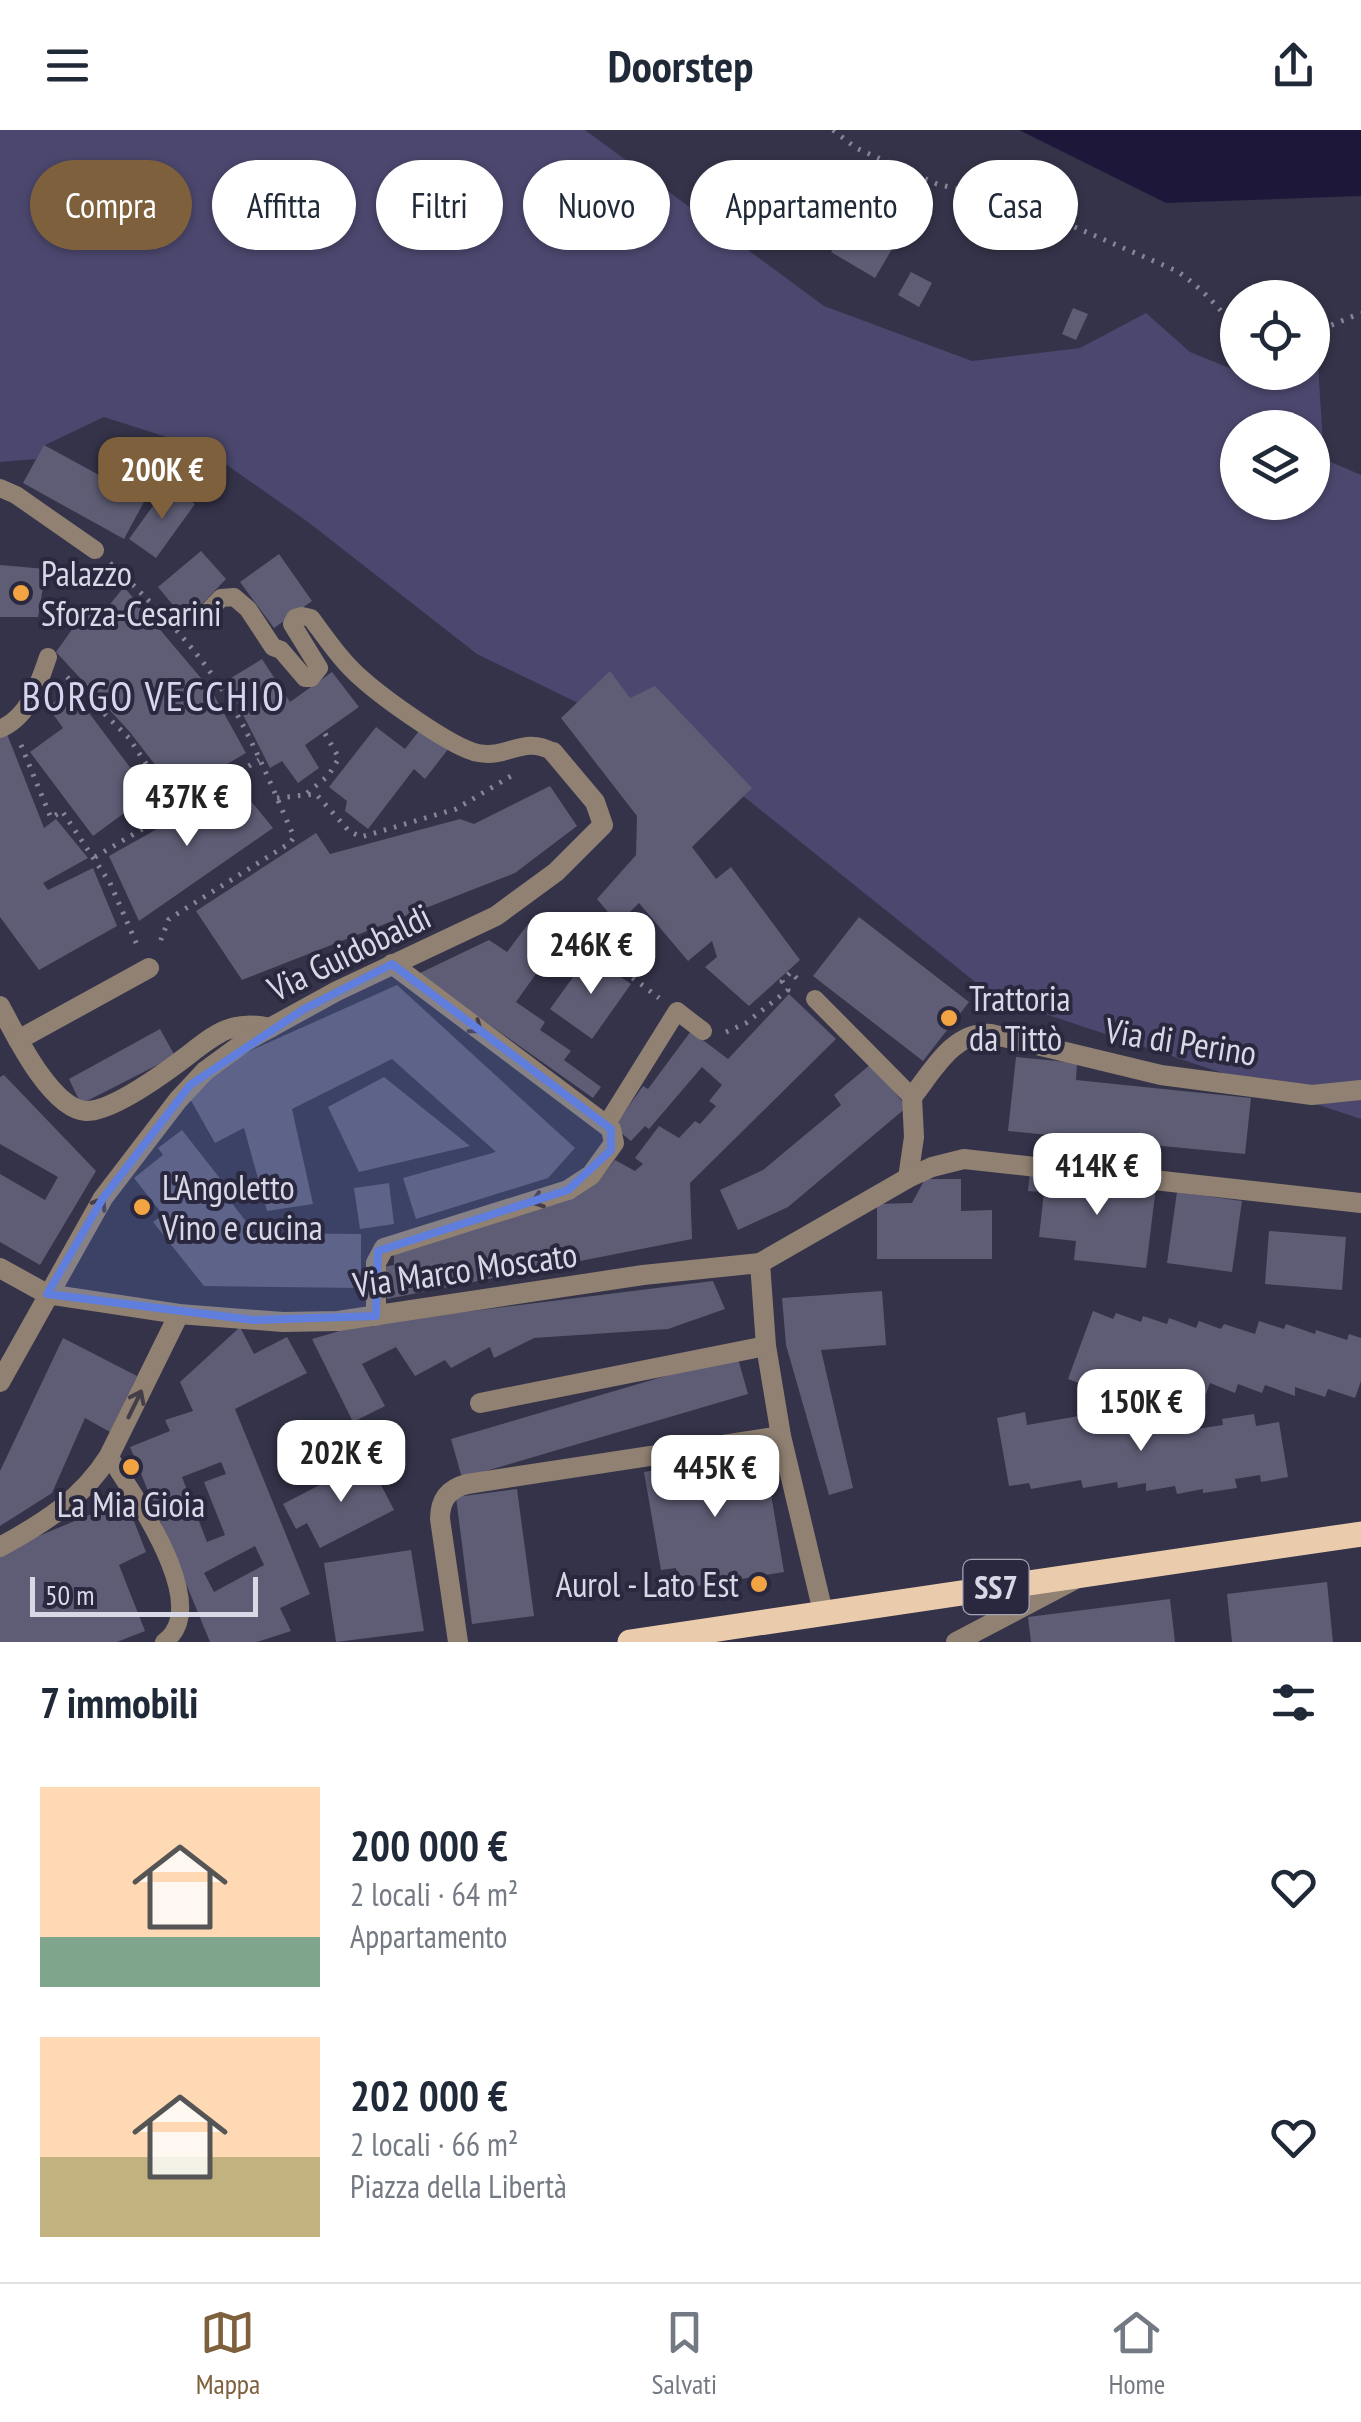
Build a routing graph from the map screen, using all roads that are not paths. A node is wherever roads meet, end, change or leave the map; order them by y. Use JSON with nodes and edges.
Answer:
{"nodes":[{"id":1,"x":0,"y":488,"type":"edge"},
{"id":2,"x":95,"y":550,"type":"road end"},
{"id":3,"x":202,"y":619,"type":"dead end"},
{"id":4,"x":48,"y":657,"type":"road end"},
{"id":5,"x":6,"y":726,"type":"edge"},
{"id":6,"x":553,"y":752,"type":"joint"},
{"id":7,"x":392,"y":964,"type":"junction"},
{"id":8,"x":149,"y":968,"type":"road end"},
{"id":9,"x":815,"y":998,"type":"road end"},
{"id":10,"x":0,"y":1006,"type":"edge"},
{"id":11,"x":270,"y":1028,"type":"junction"},
{"id":12,"x":703,"y":1031,"type":"dead end"},
{"id":13,"x":18,"y":1040,"type":"junction"},
{"id":14,"x":1361,"y":1090,"type":"edge"},
{"id":15,"x":914,"y":1103,"type":"junction"},
{"id":16,"x":610,"y":1131,"type":"junction"},
{"id":17,"x":908,"y":1178,"type":"junction"},
{"id":18,"x":1361,"y":1203,"type":"edge"},
{"id":19,"x":760,"y":1263,"type":"junction"},
{"id":20,"x":0,"y":1268,"type":"edge"},
{"id":21,"x":47,"y":1294,"type":"junction"},
{"id":22,"x":179,"y":1314,"type":"junction"},
{"id":23,"x":376,"y":1316,"type":"junction"},
{"id":24,"x":766,"y":1346,"type":"junction"},
{"id":25,"x":0,"y":1382,"type":"edge"},
{"id":26,"x":480,"y":1403,"type":"dead end"},
{"id":27,"x":781,"y":1436,"type":"junction"},
{"id":28,"x":108,"y":1456,"type":"junction"},
{"id":29,"x":1361,"y":1534,"type":"edge"},
{"id":30,"x":0,"y":1547,"type":"edge"},
{"id":31,"x":1084,"y":1575,"type":"junction"},
{"id":32,"x":823,"y":1612,"type":"junction"},
{"id":33,"x":164,"y":1642,"type":"edge"},
{"id":34,"x":458,"y":1642,"type":"edge"},
{"id":35,"x":630,"y":1642,"type":"edge"},
{"id":36,"x":956,"y":1642,"type":"edge"}],
"edges":[{"from":1,"to":2,"type":"lane"},
{"from":3,"to":6,"type":"lane"},
{"from":4,"to":5,"type":"lane"},
{"from":6,"to":7,"type":"street","name":"Via Guidobaldi"},
{"from":7,"to":11,"type":"street","name":"Via Guidobaldi"},
{"from":7,"to":16,"type":"street","one_way":true},
{"from":8,"to":13,"type":"street"},
{"from":9,"to":15,"type":"lane"},
{"from":10,"to":13,"type":"street"},
{"from":11,"to":13,"type":"street","name":"Via Guidobaldi"},
{"from":21,"to":11,"type":"street","one_way":true},
{"from":12,"to":16,"type":"lane"},
{"from":14,"to":15,"type":"street","name":"Via di Perino"},
{"from":15,"to":17,"type":"street"},
{"from":16,"to":23,"type":"street","one_way":true},
{"from":17,"to":18,"type":"street"},
{"from":17,"to":19,"type":"street"},
{"from":19,"to":23,"type":"street","name":"Via Marco Moscato"},
{"from":19,"to":24,"type":"street"},
{"from":20,"to":21,"type":"street"},
{"from":21,"to":22,"type":"street","name":"Via Marco Moscato"},
{"from":21,"to":25,"type":"street"},
{"from":22,"to":23,"type":"street","name":"Via Marco Moscato"},
{"from":28,"to":22,"type":"street","one_way":true},
{"from":24,"to":26,"type":"street"},
{"from":24,"to":27,"type":"street"},
{"from":27,"to":32,"type":"street"},
{"from":27,"to":34,"type":"street"},
{"from":28,"to":30,"type":"street"},
{"from":28,"to":33,"type":"lane"},
{"from":29,"to":31,"type":"main road","number":"SS7"},
{"from":31,"to":32,"type":"main road","number":"SS7"},
{"from":31,"to":36,"type":"street"},
{"from":32,"to":35,"type":"main road","number":"SS7"}]}
